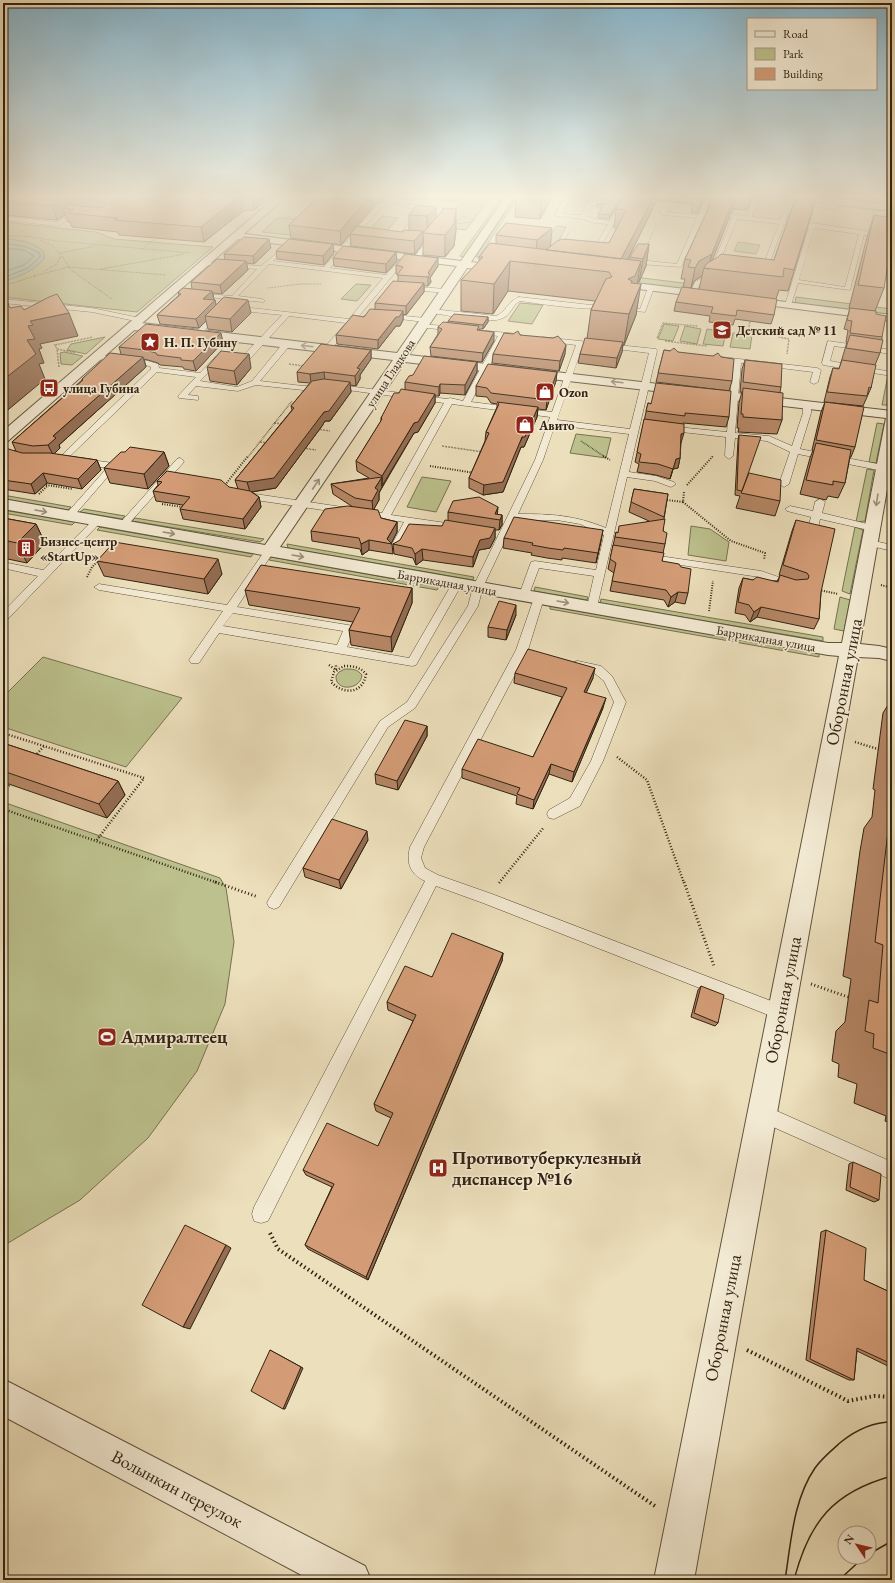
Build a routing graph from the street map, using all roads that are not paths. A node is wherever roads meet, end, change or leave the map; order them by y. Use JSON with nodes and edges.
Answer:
{"nodes":[{"id":1,"x":198,"y":270,"type":"edge"},
{"id":2,"x":260,"y":270,"type":"edge"},
{"id":3,"x":329,"y":270,"type":"joint"},
{"id":4,"x":396,"y":270,"type":"edge"},
{"id":5,"x":460,"y":270,"type":"edge"},
{"id":6,"x":765,"y":270,"type":"edge"},
{"id":7,"x":798,"y":270,"type":"edge"},
{"id":8,"x":853,"y":270,"type":"edge"},
{"id":9,"x":713,"y":271,"type":"joint"},
{"id":10,"x":720,"y":272,"type":"edge"},
{"id":11,"x":326,"y":276,"type":"dead end"},
{"id":12,"x":755,"y":276,"type":"edge"},
{"id":13,"x":387,"y":277,"type":"junction"},
{"id":14,"x":597,"y":281,"type":"edge"},
{"id":15,"x":795,"y":281,"type":"junction"},
{"id":16,"x":380,"y":285,"type":"junction"},
{"id":17,"x":388,"y":286,"type":"edge"},
{"id":18,"x":403,"y":287,"type":"edge"},
{"id":19,"x":651,"y":288,"type":"junction"},
{"id":20,"x":445,"y":291,"type":"junction"},
{"id":21,"x":181,"y":292,"type":"junction"},
{"id":22,"x":693,"y":293,"type":"junction"},
{"id":23,"x":721,"y":297,"type":"edge"},
{"id":24,"x":233,"y":298,"type":"junction"},
{"id":25,"x":736,"y":298,"type":"edge"},
{"id":26,"x":3,"y":301,"type":"edge"},
{"id":27,"x":262,"y":301,"type":"dead end"},
{"id":28,"x":788,"y":305,"type":"junction"},
{"id":29,"x":603,"y":306,"type":"edge"},
{"id":30,"x":224,"y":307,"type":"junction"},
{"id":31,"x":628,"y":309,"type":"edge"},
{"id":32,"x":432,"y":311,"type":"junction"},
{"id":33,"x":357,"y":313,"type":"junction"},
{"id":34,"x":287,"y":314,"type":"junction"},
{"id":35,"x":366,"y":314,"type":"edge"},
{"id":36,"x":380,"y":315,"type":"edge"},
{"id":37,"x":892,"y":318,"type":"edge"},
{"id":38,"x":350,"y":321,"type":"junction"},
{"id":39,"x":136,"y":323,"type":"junction"},
{"id":40,"x":423,"y":323,"type":"junction"},
{"id":41,"x":198,"y":334,"type":"junction"},
{"id":42,"x":502,"y":335,"type":"junction"},
{"id":43,"x":238,"y":338,"type":"junction"},
{"id":44,"x":262,"y":341,"type":"junction"},
{"id":45,"x":580,"y":343,"type":"junction"},
{"id":46,"x":287,"y":344,"type":"junction"},
{"id":47,"x":327,"y":349,"type":"junction"},
{"id":48,"x":892,"y":352,"type":"edge"},
{"id":49,"x":97,"y":357,"type":"junction"},
{"id":50,"x":401,"y":357,"type":"junction"},
{"id":51,"x":706,"y":357,"type":"edge"},
{"id":52,"x":245,"y":359,"type":"edge"},
{"id":53,"x":737,"y":360,"type":"junction"},
{"id":54,"x":485,"y":367,"type":"junction"},
{"id":55,"x":155,"y":370,"type":"junction"},
{"id":56,"x":892,"y":374,"type":"edge"},
{"id":57,"x":202,"y":376,"type":"junction"},
{"id":58,"x":568,"y":377,"type":"junction"},
{"id":59,"x":814,"y":382,"type":"dead end"},
{"id":60,"x":195,"y":383,"type":"junction"},
{"id":61,"x":255,"y":383,"type":"junction"},
{"id":62,"x":644,"y":386,"type":"junction"},
{"id":63,"x":380,"y":391,"type":"junction"},
{"id":64,"x":734,"y":396,"type":"junction"},
{"id":65,"x":195,"y":398,"type":"dead end"},
{"id":66,"x":450,"y":400,"type":"junction"},
{"id":67,"x":466,"y":403,"type":"junction"},
{"id":68,"x":807,"y":405,"type":"junction"},
{"id":69,"x":892,"y":415,"type":"edge"},
{"id":70,"x":554,"y":418,"type":"junction"},
{"id":71,"x":892,"y":420,"type":"edge"},
{"id":72,"x":637,"y":427,"type":"junction"},
{"id":73,"x":657,"y":427,"type":"edge"},
{"id":74,"x":731,"y":435,"type":"junction"},
{"id":75,"x":3,"y":438,"type":"edge"},
{"id":76,"x":795,"y":451,"type":"junction"},
{"id":77,"x":729,"y":456,"type":"dead end"},
{"id":78,"x":166,"y":459,"type":"dead end"},
{"id":79,"x":883,"y":468,"type":"junction"},
{"id":80,"x":623,"y":474,"type":"junction"},
{"id":81,"x":167,"y":476,"type":"junction"},
{"id":82,"x":182,"y":478,"type":"edge"},
{"id":83,"x":671,"y":484,"type":"dead end"},
{"id":84,"x":784,"y":484,"type":"dead end"},
{"id":85,"x":225,"y":485,"type":"edge"},
{"id":86,"x":820,"y":502,"type":"dead end"},
{"id":87,"x":3,"y":504,"type":"edge"},
{"id":88,"x":302,"y":504,"type":"junction"},
{"id":89,"x":790,"y":509,"type":"dead end"},
{"id":90,"x":817,"y":515,"type":"junction"},
{"id":91,"x":69,"y":516,"type":"junction"},
{"id":92,"x":385,"y":517,"type":"junction"},
{"id":93,"x":512,"y":517,"type":"junction"},
{"id":94,"x":97,"y":521,"type":"junction"},
{"id":95,"x":410,"y":521,"type":"junction"},
{"id":96,"x":123,"y":525,"type":"junction"},
{"id":97,"x":813,"y":528,"type":"edge"},
{"id":98,"x":472,"y":530,"type":"edge"},
{"id":99,"x":609,"y":533,"type":"junction"},
{"id":100,"x":872,"y":536,"type":"junction"},
{"id":101,"x":892,"y":548,"type":"edge"},
{"id":102,"x":394,"y":550,"type":"edge"},
{"id":103,"x":270,"y":551,"type":"junction"},
{"id":104,"x":636,"y":555,"type":"edge"},
{"id":105,"x":3,"y":565,"type":"edge"},
{"id":106,"x":46,"y":574,"type":"junction"},
{"id":107,"x":599,"y":574,"type":"junction"},
{"id":108,"x":456,"y":584,"type":"junction"},
{"id":109,"x":798,"y":586,"type":"edge"},
{"id":110,"x":100,"y":587,"type":"road end"},
{"id":111,"x":478,"y":587,"type":"junction"},
{"id":112,"x":531,"y":597,"type":"junction"},
{"id":113,"x":592,"y":607,"type":"junction"},
{"id":114,"x":229,"y":610,"type":"junction"},
{"id":115,"x":3,"y":618,"type":"edge"},
{"id":116,"x":216,"y":629,"type":"junction"},
{"id":117,"x":340,"y":650,"type":"junction"},
{"id":118,"x":522,"y":650,"type":"junction"},
{"id":119,"x":850,"y":650,"type":"junction"},
{"id":120,"x":537,"y":654,"type":"edge"},
{"id":121,"x":892,"y":654,"type":"edge"},
{"id":122,"x":195,"y":660,"type":"dead end"},
{"id":123,"x":567,"y":662,"type":"edge"},
{"id":124,"x":554,"y":814,"type":"road end"},
{"id":125,"x":434,"y":879,"type":"junction"},
{"id":126,"x":274,"y":903,"type":"road end"},
{"id":127,"x":781,"y":1012,"type":"junction"},
{"id":128,"x":761,"y":1113,"type":"junction"},
{"id":129,"x":892,"y":1171,"type":"edge"},
{"id":130,"x":261,"y":1214,"type":"road end"},
{"id":131,"x":3,"y":1397,"type":"edge"},
{"id":132,"x":351,"y":1580,"type":"edge"},
{"id":133,"x":674,"y":1580,"type":"edge"}],
"edges":[{"from":1,"to":21,"type":"street"},
{"from":2,"to":24,"type":"lane"},
{"from":3,"to":11,"type":"lane"},
{"from":3,"to":13,"type":"lane"},
{"from":4,"to":13,"type":"lane"},
{"from":5,"to":20,"type":"street","name":"улица Гладкова"},
{"from":6,"to":12,"type":"lane"},
{"from":7,"to":15,"type":"lane"},
{"from":8,"to":15,"type":"lane"},
{"from":9,"to":10,"type":"lane"},
{"from":9,"to":22,"type":"lane"},
{"from":13,"to":16,"type":"lane"},
{"from":14,"to":19,"type":"street"},
{"from":15,"to":28,"type":"lane"},
{"from":16,"to":17,"type":"lane"},
{"from":16,"to":33,"type":"lane"},
{"from":18,"to":20,"type":"lane"},
{"from":19,"to":22,"type":"street"},
{"from":19,"to":31,"type":"lane"},
{"from":20,"to":32,"type":"street","name":"улица Гладкова"},
{"from":21,"to":24,"type":"lane"},
{"from":21,"to":39,"type":"street"},
{"from":22,"to":23,"type":"street"},
{"from":24,"to":27,"type":"lane"},
{"from":24,"to":30,"type":"lane"},
{"from":25,"to":28,"type":"street"},
{"from":26,"to":39,"type":"lane"},
{"from":28,"to":37,"type":"street"},
{"from":29,"to":32,"type":"lane"},
{"from":30,"to":34,"type":"lane"},
{"from":30,"to":41,"type":"lane"},
{"from":32,"to":40,"type":"street","name":"улица Гладкова"},
{"from":33,"to":35,"type":"lane"},
{"from":33,"to":38,"type":"lane"},
{"from":34,"to":38,"type":"lane"},
{"from":34,"to":44,"type":"lane"},
{"from":36,"to":40,"type":"lane"},
{"from":38,"to":47,"type":"lane"},
{"from":39,"to":41,"type":"street"},
{"from":39,"to":49,"type":"street"},
{"from":40,"to":42,"type":"lane"},
{"from":40,"to":50,"type":"street","name":"улица Гладкова"},
{"from":41,"to":43,"type":"street"},
{"from":42,"to":45,"type":"lane"},
{"from":42,"to":54,"type":"lane"},
{"from":43,"to":44,"type":"street"},
{"from":43,"to":57,"type":"lane"},
{"from":44,"to":46,"type":"street"},
{"from":44,"to":52,"type":"lane"},
{"from":45,"to":58,"type":"lane"},
{"from":45,"to":62,"type":"lane"},
{"from":47,"to":46,"type":"street","one_way":true},
{"from":46,"to":61,"type":"lane"},
{"from":47,"to":50,"type":"street"},
{"from":48,"to":56,"type":"lane"},
{"from":49,"to":55,"type":"lane"},
{"from":49,"to":75,"type":"street"},
{"from":50,"to":54,"type":"street"},
{"from":50,"to":63,"type":"street","name":"улица Гладкова"},
{"from":51,"to":53,"type":"lane"},
{"from":53,"to":59,"type":"lane"},
{"from":53,"to":64,"type":"lane"},
{"from":54,"to":58,"type":"street"},
{"from":54,"to":67,"type":"lane"},
{"from":55,"to":57,"type":"lane"},
{"from":55,"to":91,"type":"lane"},
{"from":57,"to":60,"type":"lane"},
{"from":62,"to":58,"type":"street","one_way":true},
{"from":58,"to":70,"type":"lane"},
{"from":60,"to":61,"type":"lane"},
{"from":60,"to":65,"type":"lane"},
{"from":61,"to":63,"type":"lane"},
{"from":62,"to":64,"type":"street"},
{"from":62,"to":72,"type":"lane"},
{"from":63,"to":66,"type":"lane"},
{"from":88,"to":63,"type":"street","name":"улица Гладкова","one_way":true},
{"from":64,"to":68,"type":"street"},
{"from":64,"to":74,"type":"lane"},
{"from":66,"to":67,"type":"lane"},
{"from":66,"to":92,"type":"lane"},
{"from":67,"to":70,"type":"lane"},
{"from":68,"to":69,"type":"street"},
{"from":68,"to":76,"type":"lane"},
{"from":70,"to":72,"type":"lane"},
{"from":70,"to":93,"type":"lane"},
{"from":71,"to":79,"type":"street","name":"Оборонная улица"},
{"from":72,"to":80,"type":"lane"},
{"from":73,"to":74,"type":"lane"},
{"from":74,"to":76,"type":"lane"},
{"from":74,"to":77,"type":"lane"},
{"from":76,"to":79,"type":"lane"},
{"from":76,"to":84,"type":"lane"},
{"from":78,"to":81,"type":"lane"},
{"from":79,"to":100,"type":"street","name":"Оборонная улица","one_way":true},
{"from":80,"to":83,"type":"lane"},
{"from":80,"to":99,"type":"lane"},
{"from":81,"to":82,"type":"lane"},
{"from":81,"to":96,"type":"lane"},
{"from":85,"to":88,"type":"lane"},
{"from":86,"to":90,"type":"lane"},
{"from":87,"to":91,"type":"street","name":"Баррикадная улица","one_way":true},
{"from":88,"to":92,"type":"lane"},
{"from":88,"to":103,"type":"street","name":"улица Гладкова"},
{"from":89,"to":90,"type":"lane"},
{"from":90,"to":97,"type":"lane"},
{"from":90,"to":100,"type":"lane"},
{"from":91,"to":94,"type":"street","name":"Баррикадная улица"},
{"from":92,"to":95,"type":"lane"},
{"from":93,"to":99,"type":"lane"},
{"from":93,"to":111,"type":"lane"},
{"from":94,"to":96,"type":"street","name":"Баррикадная улица"},
{"from":94,"to":106,"type":"lane"},
{"from":95,"to":98,"type":"lane"},
{"from":95,"to":102,"type":"lane"},
{"from":96,"to":103,"type":"street","name":"Баррикадная улица","one_way":true},
{"from":99,"to":107,"type":"lane"},
{"from":100,"to":101,"type":"lane"},
{"from":100,"to":119,"type":"street","name":"Оборонная улица"},
{"from":103,"to":108,"type":"street","name":"Баррикадная улица","one_way":true},
{"from":103,"to":114,"type":"lane"},
{"from":104,"to":109,"type":"lane"},
{"from":105,"to":106,"type":"lane"},
{"from":106,"to":115,"type":"lane"},
{"from":107,"to":112,"type":"lane"},
{"from":107,"to":113,"type":"lane"},
{"from":108,"to":111,"type":"street","name":"Баррикадная улица"},
{"from":108,"to":117,"type":"lane"},
{"from":110,"to":114,"type":"lane"},
{"from":111,"to":112,"type":"street","name":"Баррикадная улица"},
{"from":111,"to":126,"type":"lane"},
{"from":112,"to":113,"type":"street","name":"Баррикадная улица","one_way":true},
{"from":112,"to":118,"type":"lane"},
{"from":113,"to":119,"type":"street","name":"Баррикадная улица"},
{"from":114,"to":116,"type":"lane"},
{"from":114,"to":117,"type":"lane"},
{"from":116,"to":117,"type":"lane"},
{"from":116,"to":122,"type":"lane"},
{"from":118,"to":120,"type":"lane"},
{"from":118,"to":125,"type":"lane"},
{"from":119,"to":121,"type":"street","name":"Баррикадная улица"},
{"from":119,"to":127,"type":"street","name":"Оборонная улица"},
{"from":123,"to":124,"type":"lane"},
{"from":125,"to":127,"type":"lane"},
{"from":125,"to":130,"type":"lane"},
{"from":127,"to":128,"type":"street","name":"Оборонная улица"},
{"from":128,"to":129,"type":"lane"},
{"from":128,"to":133,"type":"street","name":"Оборонная улица"},
{"from":131,"to":132,"type":"street","name":"Волынкин переулок"}]}
